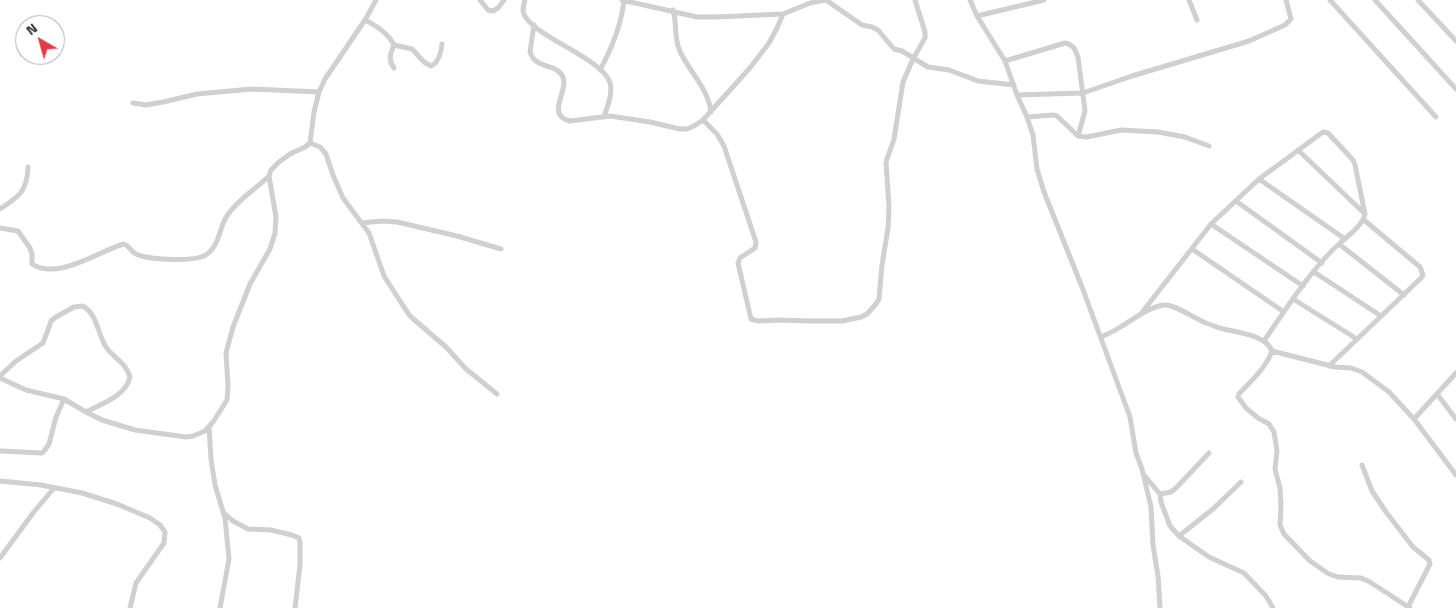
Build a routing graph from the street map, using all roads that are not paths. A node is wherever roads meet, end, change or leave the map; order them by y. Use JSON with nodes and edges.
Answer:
{"nodes":[{"id":1,"x":376,"y":0,"type":"edge"},
{"id":2,"x":480,"y":0,"type":"edge"},
{"id":3,"x":504,"y":0,"type":"edge"},
{"id":4,"x":525,"y":0,"type":"edge"},
{"id":5,"x":623,"y":0,"type":"edge"},
{"id":6,"x":826,"y":0,"type":"edge"},
{"id":7,"x":915,"y":0,"type":"edge"},
{"id":8,"x":970,"y":0,"type":"edge"},
{"id":9,"x":1044,"y":0,"type":"edge"},
{"id":10,"x":1189,"y":0,"type":"edge"},
{"id":11,"x":1286,"y":0,"type":"edge"},
{"id":12,"x":1330,"y":0,"type":"edge"},
{"id":13,"x":1375,"y":0,"type":"edge"},
{"id":14,"x":1418,"y":0,"type":"edge"},
{"id":15,"x":673,"y":10,"type":"junction"},
{"id":16,"x":783,"y":14,"type":"junction"},
{"id":17,"x":977,"y":16,"type":"junction"},
{"id":18,"x":365,"y":20,"type":"junction"},
{"id":19,"x":1197,"y":20,"type":"dead end"},
{"id":20,"x":534,"y":25,"type":"junction"},
{"id":21,"x":1456,"y":41,"type":"edge"},
{"id":22,"x":442,"y":44,"type":"dead end"},
{"id":23,"x":394,"y":45,"type":"junction"},
{"id":24,"x":914,"y":59,"type":"junction"},
{"id":25,"x":1005,"y":61,"type":"junction"},
{"id":26,"x":394,"y":68,"type":"dead end"},
{"id":27,"x":600,"y":70,"type":"junction"},
{"id":28,"x":1014,"y":85,"type":"junction"},
{"id":29,"x":1456,"y":89,"type":"edge"},
{"id":30,"x":319,"y":92,"type":"junction"},
{"id":31,"x":1017,"y":94,"type":"junction"},
{"id":32,"x":1083,"y":94,"type":"junction"},
{"id":33,"x":133,"y":103,"type":"dead end"},
{"id":34,"x":711,"y":112,"type":"junction"},
{"id":35,"x":604,"y":117,"type":"junction"},
{"id":36,"x":1027,"y":117,"type":"junction"},
{"id":37,"x":1436,"y":117,"type":"dead end"},
{"id":38,"x":704,"y":120,"type":"junction"},
{"id":39,"x":1078,"y":136,"type":"junction"},
{"id":40,"x":310,"y":143,"type":"junction"},
{"id":41,"x":1209,"y":146,"type":"dead end"},
{"id":42,"x":1298,"y":150,"type":"junction"},
{"id":43,"x":28,"y":167,"type":"dead end"},
{"id":44,"x":270,"y":176,"type":"junction"},
{"id":45,"x":1259,"y":179,"type":"junction"},
{"id":46,"x":1236,"y":201,"type":"junction"},
{"id":47,"x":0,"y":209,"type":"edge"},
{"id":48,"x":1364,"y":217,"type":"junction"},
{"id":49,"x":362,"y":223,"type":"junction"},
{"id":50,"x":1212,"y":224,"type":"junction"},
{"id":51,"x":0,"y":228,"type":"edge"},
{"id":52,"x":1345,"y":238,"type":"junction"},
{"id":53,"x":1339,"y":244,"type":"junction"},
{"id":54,"x":501,"y":249,"type":"dead end"},
{"id":55,"x":1192,"y":249,"type":"junction"},
{"id":56,"x":1322,"y":263,"type":"junction"},
{"id":57,"x":1314,"y":272,"type":"junction"},
{"id":58,"x":1303,"y":286,"type":"junction"},
{"id":59,"x":1404,"y":295,"type":"junction"},
{"id":60,"x":1293,"y":299,"type":"junction"},
{"id":61,"x":1284,"y":312,"type":"junction"},
{"id":62,"x":1138,"y":316,"type":"junction"},
{"id":63,"x":1381,"y":316,"type":"junction"},
{"id":64,"x":1101,"y":337,"type":"junction"},
{"id":65,"x":1357,"y":339,"type":"junction"},
{"id":66,"x":1264,"y":341,"type":"junction"},
{"id":67,"x":1272,"y":351,"type":"junction"},
{"id":68,"x":1329,"y":366,"type":"junction"},
{"id":69,"x":1456,"y":373,"type":"edge"},
{"id":70,"x":0,"y":377,"type":"edge"},
{"id":71,"x":497,"y":394,"type":"dead end"},
{"id":72,"x":1437,"y":394,"type":"junction"},
{"id":73,"x":64,"y":399,"type":"junction"},
{"id":74,"x":86,"y":412,"type":"junction"},
{"id":75,"x":1456,"y":419,"type":"edge"},
{"id":76,"x":1414,"y":420,"type":"junction"},
{"id":77,"x":209,"y":427,"type":"junction"},
{"id":78,"x":0,"y":451,"type":"edge"},
{"id":79,"x":1209,"y":453,"type":"dead end"},
{"id":80,"x":1362,"y":465,"type":"dead end"},
{"id":81,"x":1143,"y":474,"type":"junction"},
{"id":82,"x":1456,"y":475,"type":"edge"},
{"id":83,"x":0,"y":481,"type":"edge"},
{"id":84,"x":1241,"y":482,"type":"dead end"},
{"id":85,"x":54,"y":488,"type":"junction"},
{"id":86,"x":1160,"y":494,"type":"junction"},
{"id":87,"x":222,"y":511,"type":"junction"},
{"id":88,"x":1179,"y":536,"type":"junction"},
{"id":89,"x":0,"y":558,"type":"edge"},
{"id":90,"x":130,"y":608,"type":"edge"},
{"id":91,"x":220,"y":608,"type":"edge"},
{"id":92,"x":295,"y":608,"type":"edge"},
{"id":93,"x":1160,"y":608,"type":"edge"},
{"id":94,"x":1273,"y":608,"type":"edge"},
{"id":95,"x":1409,"y":608,"type":"edge"}],
"edges":[{"from":1,"to":18,"type":"street"},
{"from":2,"to":3,"type":"street"},
{"from":4,"to":20,"type":"street"},
{"from":5,"to":15,"type":"street"},
{"from":5,"to":27,"type":"street"},
{"from":6,"to":16,"type":"street"},
{"from":6,"to":24,"type":"street"},
{"from":7,"to":24,"type":"street"},
{"from":8,"to":17,"type":"street"},
{"from":9,"to":17,"type":"street"},
{"from":10,"to":19,"type":"street"},
{"from":11,"to":32,"type":"street"},
{"from":12,"to":37,"type":"street"},
{"from":13,"to":29,"type":"street"},
{"from":14,"to":21,"type":"street"},
{"from":15,"to":16,"type":"street"},
{"from":15,"to":34,"type":"street"},
{"from":16,"to":34,"type":"street"},
{"from":17,"to":25,"type":"street"},
{"from":18,"to":23,"type":"street"},
{"from":18,"to":30,"type":"street"},
{"from":20,"to":27,"type":"street"},
{"from":20,"to":35,"type":"street"},
{"from":22,"to":23,"type":"street"},
{"from":23,"to":26,"type":"street"},
{"from":24,"to":28,"type":"street"},
{"from":24,"to":38,"type":"street"},
{"from":25,"to":28,"type":"street"},
{"from":25,"to":32,"type":"street"},
{"from":27,"to":35,"type":"street"},
{"from":28,"to":31,"type":"street"},
{"from":30,"to":33,"type":"street"},
{"from":30,"to":40,"type":"street"},
{"from":31,"to":32,"type":"street"},
{"from":31,"to":36,"type":"street"},
{"from":32,"to":39,"type":"street"},
{"from":34,"to":38,"type":"street"},
{"from":35,"to":38,"type":"street"},
{"from":36,"to":39,"type":"street"},
{"from":36,"to":64,"type":"street"},
{"from":39,"to":41,"type":"street"},
{"from":40,"to":44,"type":"street"},
{"from":40,"to":49,"type":"street"},
{"from":42,"to":45,"type":"street"},
{"from":42,"to":48,"type":"street"},
{"from":42,"to":48,"type":"street"},
{"from":43,"to":47,"type":"street"},
{"from":44,"to":51,"type":"street"},
{"from":44,"to":77,"type":"street"},
{"from":45,"to":46,"type":"street"},
{"from":45,"to":52,"type":"street"},
{"from":46,"to":50,"type":"street"},
{"from":46,"to":56,"type":"street"},
{"from":48,"to":52,"type":"street"},
{"from":48,"to":59,"type":"street"},
{"from":49,"to":54,"type":"street"},
{"from":49,"to":71,"type":"street"},
{"from":50,"to":55,"type":"street"},
{"from":50,"to":58,"type":"street"},
{"from":52,"to":53,"type":"street"},
{"from":53,"to":56,"type":"street"},
{"from":53,"to":59,"type":"street"},
{"from":55,"to":61,"type":"street"},
{"from":55,"to":62,"type":"street"},
{"from":56,"to":57,"type":"street"},
{"from":57,"to":58,"type":"street"},
{"from":57,"to":63,"type":"street"},
{"from":58,"to":60,"type":"street"},
{"from":59,"to":63,"type":"street"},
{"from":60,"to":61,"type":"street"},
{"from":60,"to":65,"type":"street"},
{"from":61,"to":66,"type":"street"},
{"from":62,"to":64,"type":"street"},
{"from":62,"to":66,"type":"street"},
{"from":63,"to":65,"type":"street"},
{"from":64,"to":81,"type":"street"},
{"from":65,"to":68,"type":"street"},
{"from":66,"to":67,"type":"street"},
{"from":67,"to":68,"type":"street"},
{"from":67,"to":95,"type":"street"},
{"from":68,"to":76,"type":"street"},
{"from":69,"to":72,"type":"street"},
{"from":70,"to":73,"type":"street"},
{"from":70,"to":74,"type":"street"},
{"from":72,"to":75,"type":"street"},
{"from":72,"to":76,"type":"street"},
{"from":73,"to":74,"type":"street"},
{"from":73,"to":78,"type":"street"},
{"from":74,"to":77,"type":"street"},
{"from":76,"to":82,"type":"street"},
{"from":77,"to":87,"type":"street"},
{"from":79,"to":86,"type":"street"},
{"from":80,"to":95,"type":"street"},
{"from":81,"to":86,"type":"street"},
{"from":81,"to":93,"type":"street"},
{"from":83,"to":85,"type":"street"},
{"from":84,"to":88,"type":"street"},
{"from":85,"to":89,"type":"street"},
{"from":85,"to":90,"type":"street"},
{"from":86,"to":88,"type":"street"},
{"from":87,"to":91,"type":"street"},
{"from":87,"to":92,"type":"street"},
{"from":88,"to":94,"type":"street"}]}
